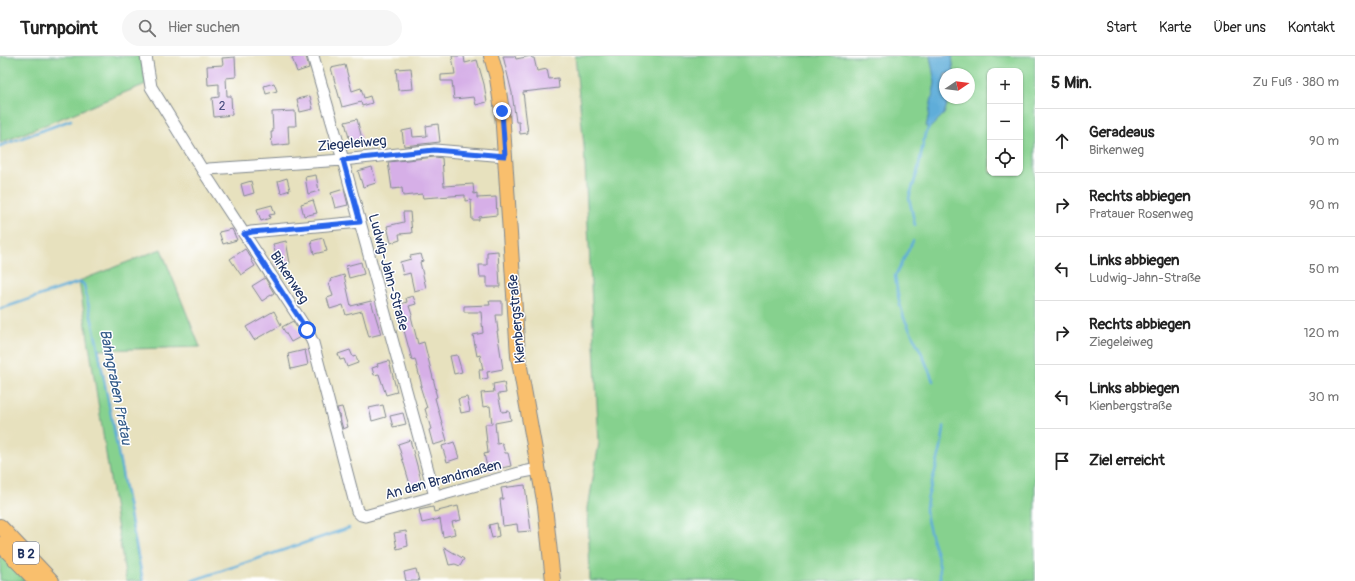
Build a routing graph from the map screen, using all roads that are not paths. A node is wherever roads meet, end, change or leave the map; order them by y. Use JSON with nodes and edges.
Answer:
{"nodes":[{"id":1,"x":146,"y":56,"type":"edge"},
{"id":2,"x":313,"y":56,"type":"edge"},
{"id":3,"x":491,"y":56,"type":"edge"},
{"id":4,"x":505,"y":156,"type":"junction"},
{"id":5,"x":343,"y":160,"type":"junction"},
{"id":6,"x":203,"y":171,"type":"junction"},
{"id":7,"x":360,"y":222,"type":"junction"},
{"id":8,"x":244,"y":234,"type":"junction"},
{"id":9,"x":539,"y":469,"type":"junction"},
{"id":10,"x":435,"y":496,"type":"junction"},
{"id":11,"x":357,"y":511,"type":"joint"},
{"id":12,"x":0,"y":526,"type":"edge"},
{"id":13,"x":0,"y":544,"type":"edge"},
{"id":14,"x":36,"y":581,"type":"edge"},
{"id":15,"x":52,"y":581,"type":"edge"},
{"id":16,"x":553,"y":581,"type":"edge"}],
"edges":[{"from":1,"to":6,"type":"street","name":"Birkenweg"},
{"from":2,"to":5,"type":"street","name":"Ludwig-Jahn-Straße"},
{"from":3,"to":4,"type":"main road","name":"Kienbergstraße"},
{"from":4,"to":5,"type":"street","name":"Ziegeleiweg"},
{"from":4,"to":9,"type":"main road","name":"Kienbergstraße"},
{"from":5,"to":6,"type":"street","name":"Ziegeleiweg"},
{"from":5,"to":7,"type":"street","name":"Ludwig-Jahn-Straße"},
{"from":6,"to":8,"type":"street","name":"Birkenweg"},
{"from":7,"to":8,"type":"street"},
{"from":7,"to":10,"type":"street","name":"Ludwig-Jahn-Straße"},
{"from":8,"to":11,"type":"street","name":"Birkenweg"},
{"from":9,"to":10,"type":"street","name":"An den Brandmaßen"},
{"from":9,"to":16,"type":"main road","name":"Kienbergstraße"},
{"from":10,"to":11,"type":"street","name":"An den Brandmaßen"},
{"from":12,"to":15,"type":"main road","number":"B 2"},
{"from":13,"to":14,"type":"main road","number":"B 2"}]}
